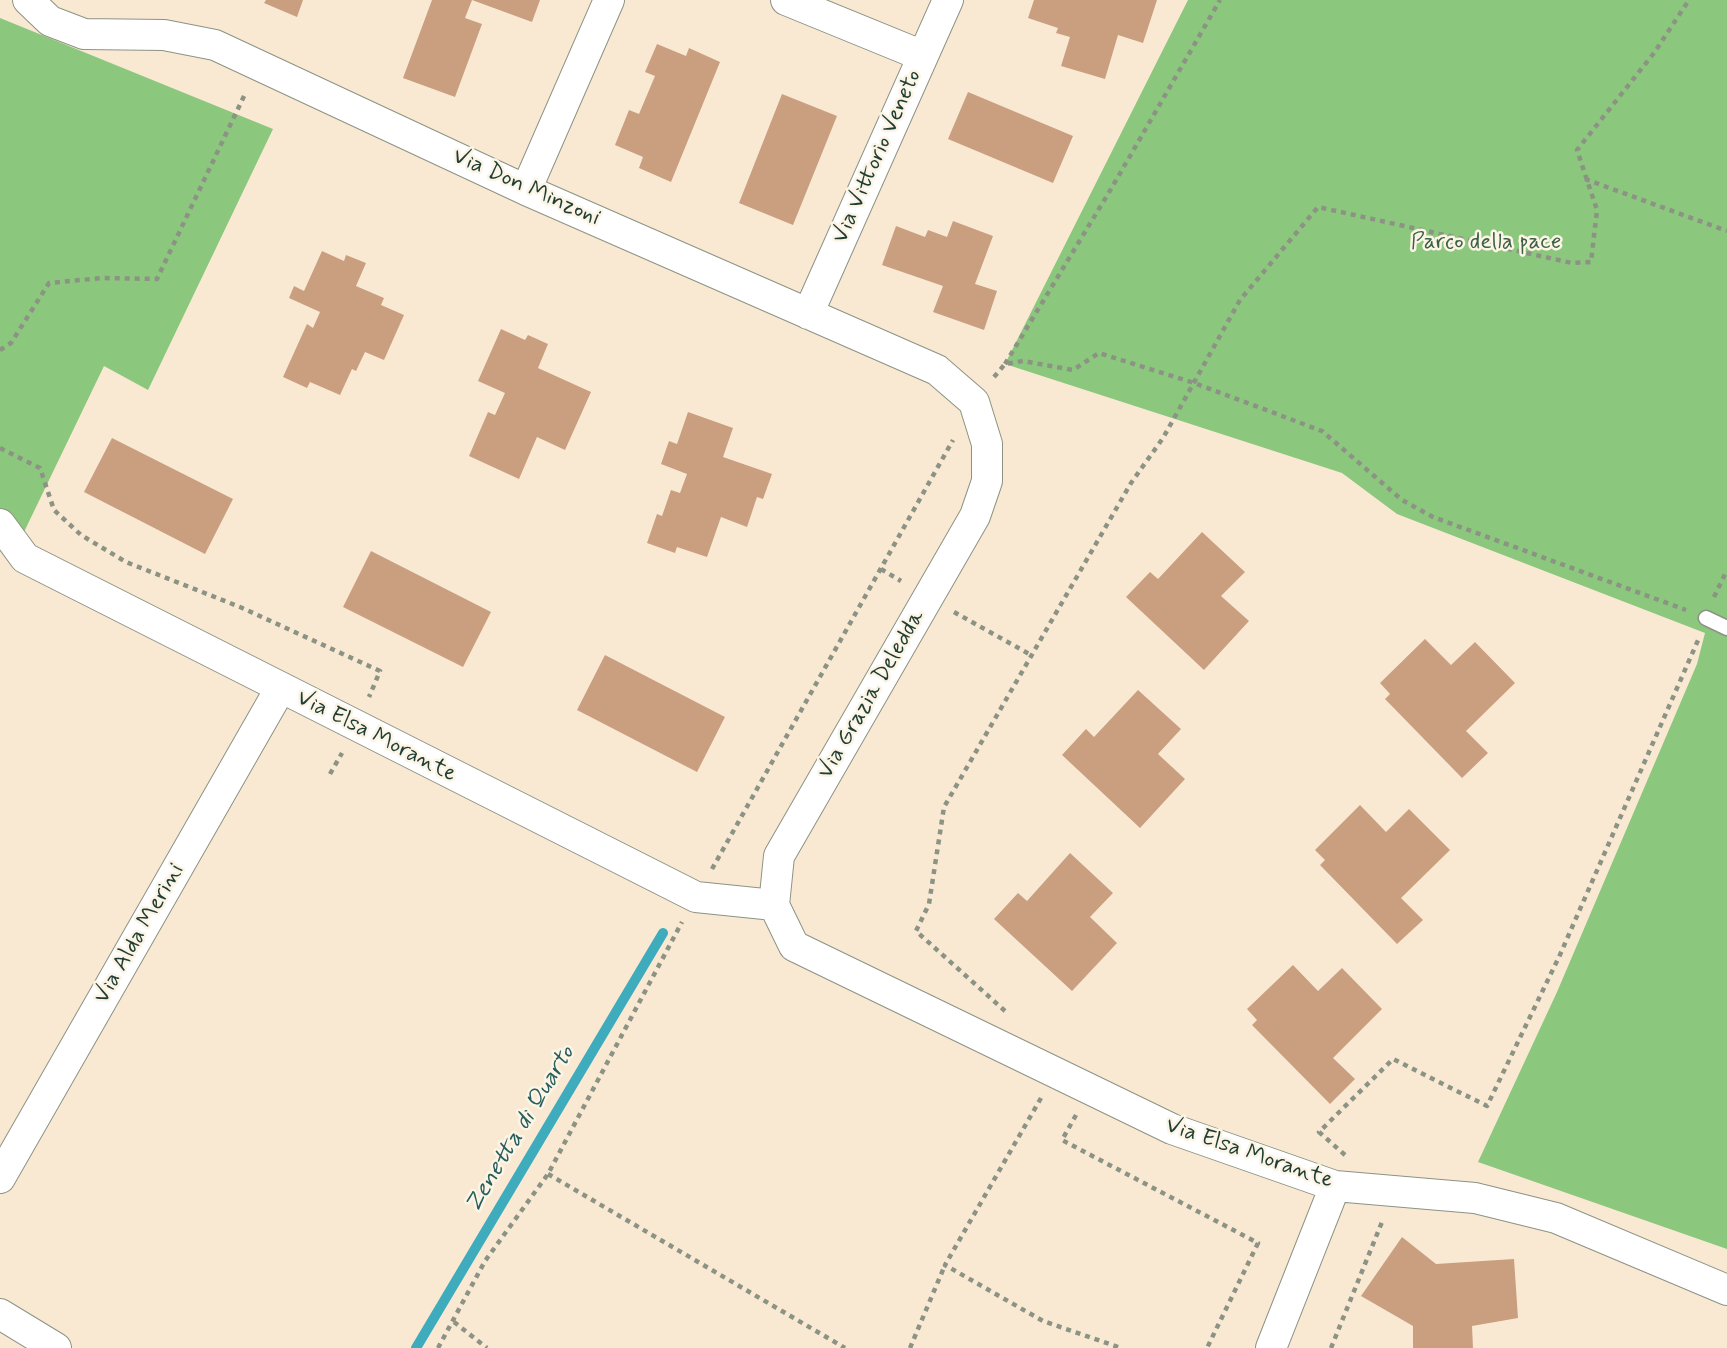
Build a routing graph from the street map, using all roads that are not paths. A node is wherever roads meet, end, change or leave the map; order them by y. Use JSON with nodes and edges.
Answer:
{"nodes":[{"id":1,"x":28,"y":0,"type":"edge"},
{"id":2,"x":609,"y":0,"type":"edge"},
{"id":3,"x":786,"y":0,"type":"edge"},
{"id":4,"x":948,"y":0,"type":"edge"},
{"id":5,"x":923,"y":55,"type":"junction"},
{"id":6,"x":526,"y":190,"type":"junction"},
{"id":7,"x":808,"y":314,"type":"junction"},
{"id":8,"x":987,"y":444,"type":"joint"},
{"id":9,"x":0,"y":524,"type":"edge"},
{"id":10,"x":1706,"y":618,"type":"road end"},
{"id":11,"x":1727,"y":628,"type":"edge"},
{"id":12,"x":280,"y":689,"type":"junction"},
{"id":13,"x":774,"y":905,"type":"junction"},
{"id":14,"x":0,"y":1178,"type":"edge"},
{"id":15,"x":1335,"y":1186,"type":"junction"},
{"id":16,"x":1727,"y":1290,"type":"edge"},
{"id":17,"x":0,"y":1314,"type":"edge"},
{"id":18,"x":56,"y":1348,"type":"edge"},
{"id":19,"x":1271,"y":1348,"type":"edge"}],
"edges":[{"from":1,"to":6,"type":"street","name":"Via Don Minzoni"},
{"from":2,"to":6,"type":"street"},
{"from":3,"to":5,"type":"street"},
{"from":4,"to":5,"type":"street","name":"Via Vittorio Veneto"},
{"from":5,"to":7,"type":"street","name":"Via Vittorio Veneto"},
{"from":6,"to":7,"type":"street","name":"Via Don Minzoni"},
{"from":7,"to":8,"type":"street","name":"Via Don Minzoni"},
{"from":8,"to":13,"type":"street","name":"Via Grazia Deledda"},
{"from":9,"to":12,"type":"street","name":"Via Elsa Morante"},
{"from":10,"to":11,"type":"lane"},
{"from":12,"to":13,"type":"street","name":"Via Elsa Morante"},
{"from":12,"to":14,"type":"street","name":"Via Alda Merini"},
{"from":13,"to":15,"type":"street","name":"Via Elsa Morante"},
{"from":15,"to":16,"type":"street","name":"Via Elsa Morante"},
{"from":15,"to":19,"type":"street"},
{"from":17,"to":18,"type":"street"}]}
